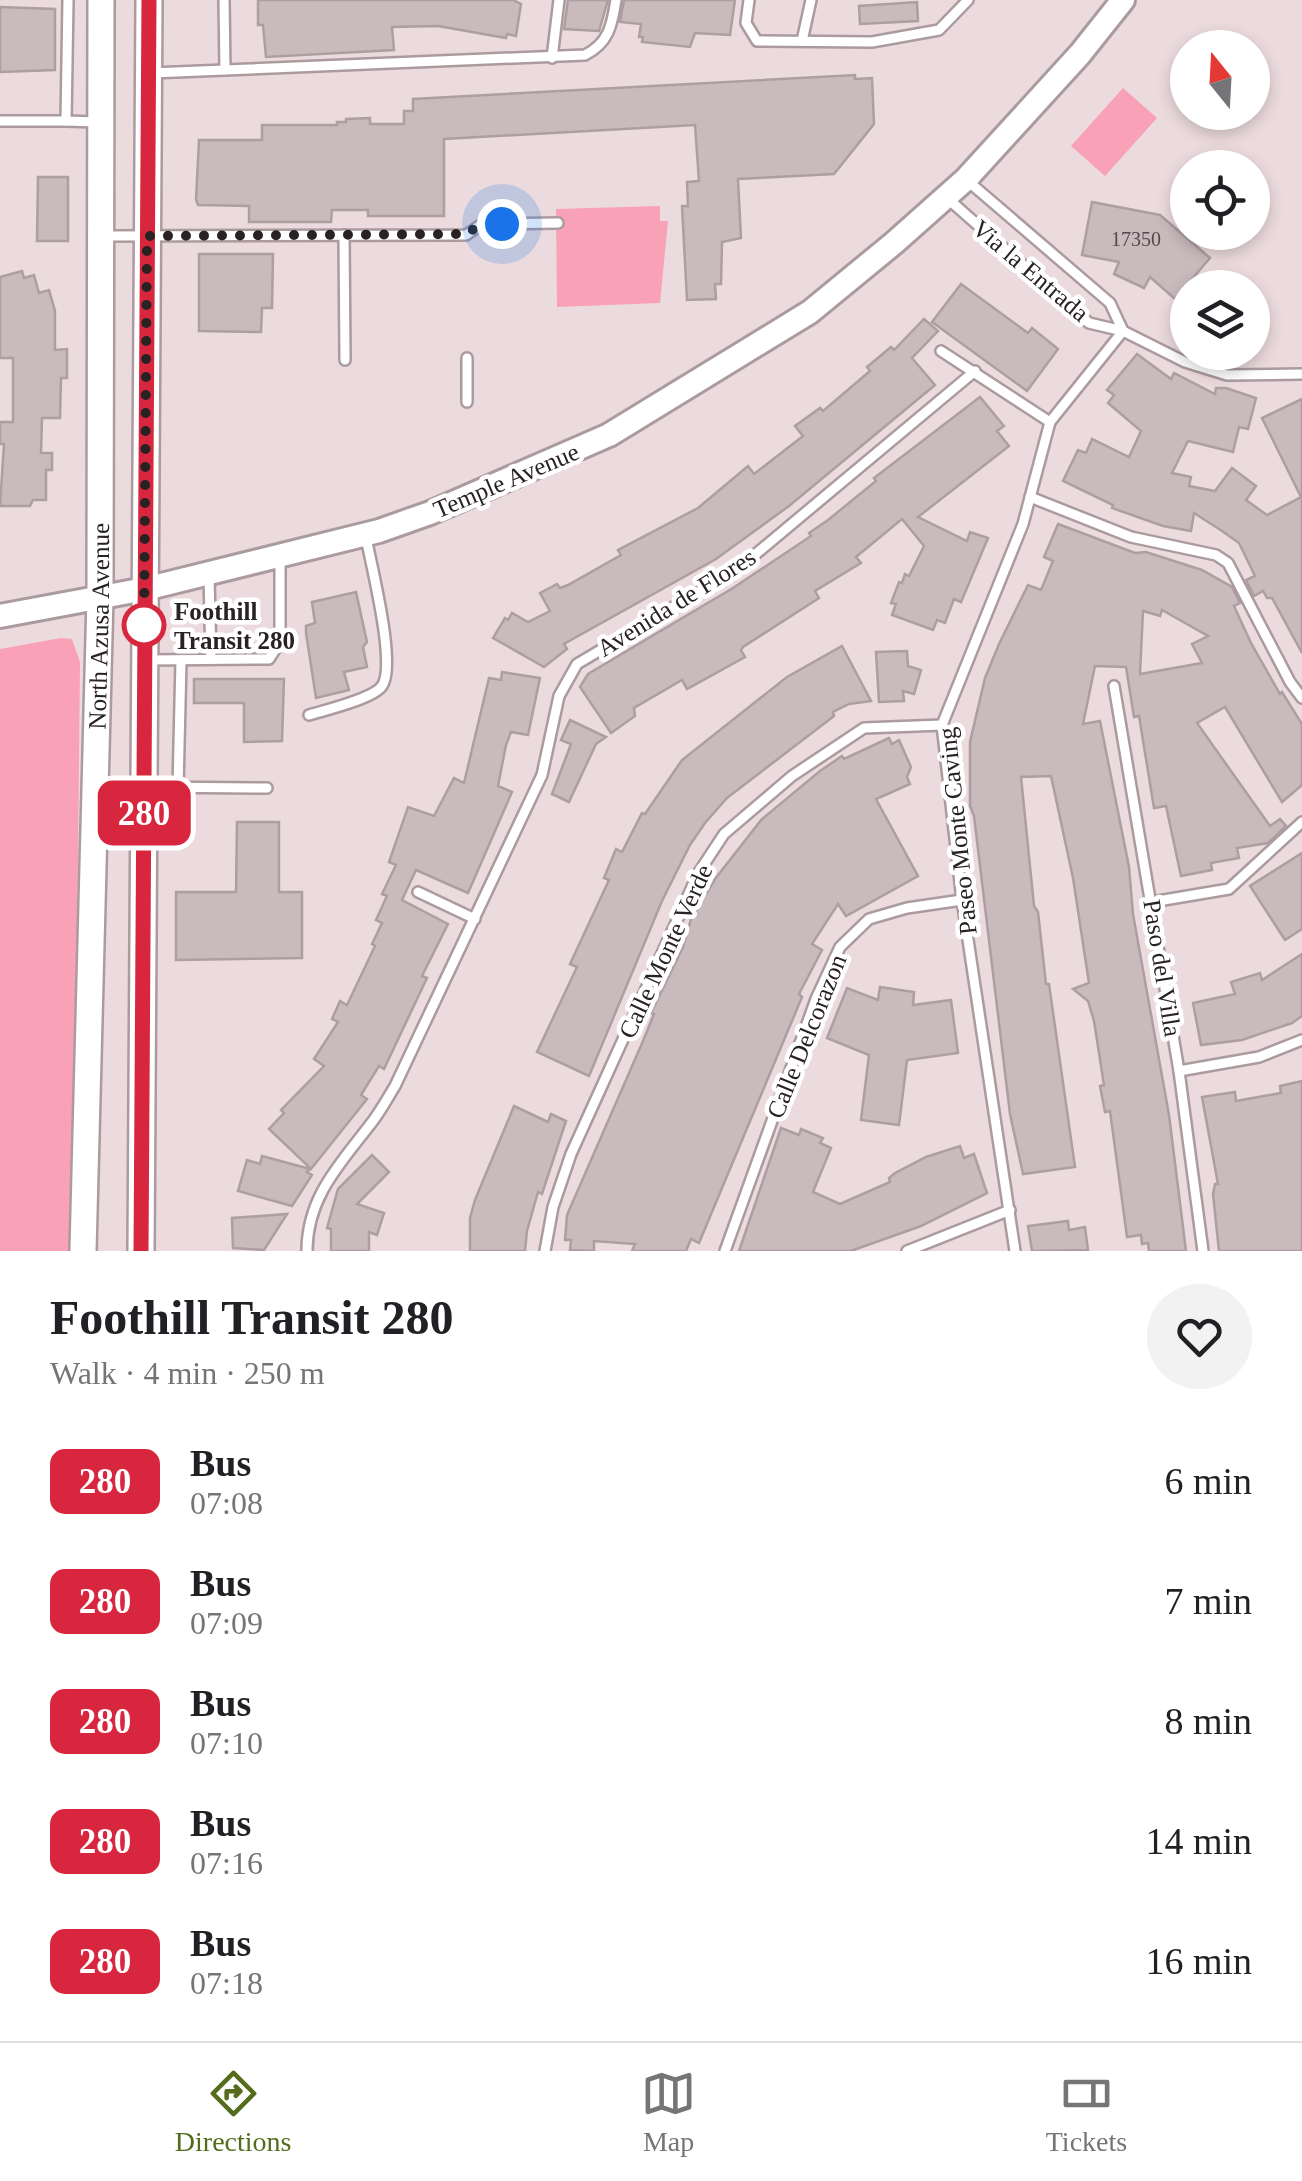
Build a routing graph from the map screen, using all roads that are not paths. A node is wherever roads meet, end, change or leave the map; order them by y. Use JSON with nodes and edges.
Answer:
{"nodes":[{"id":1,"x":68,"y":0,"type":"edge"},
{"id":2,"x":101,"y":0,"type":"edge"},
{"id":3,"x":149,"y":0,"type":"edge"},
{"id":4,"x":224,"y":0,"type":"edge"},
{"id":5,"x":559,"y":0,"type":"edge"},
{"id":6,"x":616,"y":0,"type":"edge"},
{"id":7,"x":749,"y":0,"type":"edge"},
{"id":8,"x":811,"y":0,"type":"edge"},
{"id":9,"x":968,"y":0,"type":"edge"},
{"id":10,"x":1123,"y":0,"type":"edge"},
{"id":11,"x":802,"y":41,"type":"junction"},
{"id":12,"x":552,"y":58,"type":"junction"},
{"id":13,"x":225,"y":70,"type":"junction"},
{"id":14,"x":148,"y":73,"type":"junction"},
{"id":15,"x":66,"y":121,"type":"junction"},
{"id":16,"x":0,"y":122,"type":"edge"},
{"id":17,"x":100,"y":122,"type":"junction"},
{"id":18,"x":966,"y":179,"type":"junction"},
{"id":19,"x":945,"y":196,"type":"junction"},
{"id":20,"x":558,"y":222,"type":"dead end"},
{"id":21,"x":344,"y":235,"type":"junction"},
{"id":22,"x":101,"y":236,"type":"junction"},
{"id":23,"x":147,"y":236,"type":"junction"},
{"id":24,"x":1124,"y":331,"type":"junction"},
{"id":25,"x":941,"y":351,"type":"dead end"},
{"id":26,"x":467,"y":358,"type":"dead end"},
{"id":27,"x":346,"y":360,"type":"dead end"},
{"id":28,"x":974,"y":371,"type":"junction"},
{"id":29,"x":1302,"y":374,"type":"edge"},
{"id":30,"x":468,"y":402,"type":"dead end"},
{"id":31,"x":1050,"y":422,"type":"junction"},
{"id":32,"x":1030,"y":497,"type":"junction"},
{"id":33,"x":366,"y":534,"type":"junction"},
{"id":34,"x":280,"y":556,"type":"junction"},
{"id":35,"x":209,"y":573,"type":"junction"},
{"id":36,"x":145,"y":589,"type":"junction"},
{"id":37,"x":100,"y":597,"type":"junction"},
{"id":38,"x":0,"y":616,"type":"edge"},
{"id":39,"x":144,"y":660,"type":"junction"},
{"id":40,"x":181,"y":660,"type":"junction"},
{"id":41,"x":212,"y":660,"type":"junction"},
{"id":42,"x":1114,"y":686,"type":"dead end"},
{"id":43,"x":1302,"y":698,"type":"edge"},
{"id":44,"x":309,"y":716,"type":"dead end"},
{"id":45,"x":942,"y":725,"type":"junction"},
{"id":46,"x":144,"y":788,"type":"junction"},
{"id":47,"x":178,"y":788,"type":"junction"},
{"id":48,"x":267,"y":788,"type":"dead end"},
{"id":49,"x":1302,"y":822,"type":"edge"},
{"id":50,"x":418,"y":892,"type":"dead end"},
{"id":51,"x":962,"y":900,"type":"junction"},
{"id":52,"x":1152,"y":902,"type":"junction"},
{"id":53,"x":475,"y":919,"type":"junction"},
{"id":54,"x":1302,"y":1040,"type":"edge"},
{"id":55,"x":1179,"y":1070,"type":"junction"},
{"id":56,"x":1010,"y":1210,"type":"junction"},
{"id":57,"x":83,"y":1251,"type":"edge"},
{"id":58,"x":141,"y":1251,"type":"edge"},
{"id":59,"x":308,"y":1251,"type":"edge"},
{"id":60,"x":545,"y":1251,"type":"edge"},
{"id":61,"x":725,"y":1251,"type":"edge"},
{"id":62,"x":907,"y":1251,"type":"edge"},
{"id":63,"x":1015,"y":1251,"type":"edge"},
{"id":64,"x":1203,"y":1251,"type":"edge"}],
"edges":[{"from":1,"to":15,"type":"lane"},
{"from":2,"to":17,"type":"main road","name":"North Azusa Avenue"},
{"from":3,"to":14,"type":"main road","name":"North Azusa Avenue"},
{"from":4,"to":13,"type":"lane"},
{"from":5,"to":12,"type":"lane"},
{"from":6,"to":12,"type":"lane"},
{"from":7,"to":11,"type":"lane"},
{"from":8,"to":11,"type":"lane"},
{"from":9,"to":11,"type":"lane"},
{"from":10,"to":18,"type":"main road","name":"Temple Avenue"},
{"from":12,"to":13,"type":"lane"},
{"from":13,"to":14,"type":"lane"},
{"from":14,"to":23,"type":"main road","name":"North Azusa Avenue"},
{"from":15,"to":16,"type":"lane"},
{"from":15,"to":17,"type":"lane"},
{"from":17,"to":22,"type":"main road","name":"North Azusa Avenue"},
{"from":18,"to":19,"type":"main road","name":"Temple Avenue"},
{"from":18,"to":24,"type":"lane","name":"Via la Entrada"},
{"from":19,"to":24,"type":"lane","name":"Via la Entrada"},
{"from":19,"to":33,"type":"main road","name":"Temple Avenue"},
{"from":20,"to":21,"type":"lane"},
{"from":21,"to":23,"type":"lane"},
{"from":21,"to":27,"type":"lane"},
{"from":22,"to":23,"type":"lane"},
{"from":22,"to":37,"type":"main road","name":"North Azusa Avenue"},
{"from":23,"to":36,"type":"main road","name":"North Azusa Avenue"},
{"from":24,"to":29,"type":"lane","name":"Via la Entrada"},
{"from":24,"to":31,"type":"lane","name":"Paseo Monte Caving"},
{"from":25,"to":28,"type":"lane"},
{"from":26,"to":30,"type":"lane"},
{"from":28,"to":31,"type":"lane"},
{"from":28,"to":53,"type":"lane","name":"Avenida de Flores"},
{"from":31,"to":32,"type":"lane","name":"Paseo Monte Caving"},
{"from":32,"to":43,"type":"lane"},
{"from":32,"to":45,"type":"lane","name":"Paseo Monte Caving"},
{"from":33,"to":34,"type":"main road","name":"Temple Avenue"},
{"from":33,"to":44,"type":"lane"},
{"from":34,"to":35,"type":"main road","name":"Temple Avenue"},
{"from":34,"to":41,"type":"lane"},
{"from":35,"to":36,"type":"main road","name":"Temple Avenue"},
{"from":35,"to":41,"type":"lane"},
{"from":36,"to":37,"type":"main road","name":"Temple Avenue"},
{"from":36,"to":39,"type":"main road","name":"North Azusa Avenue"},
{"from":37,"to":38,"type":"main road","name":"Temple Avenue"},
{"from":37,"to":57,"type":"main road","name":"North Azusa Avenue"},
{"from":39,"to":40,"type":"lane"},
{"from":39,"to":46,"type":"main road","name":"North Azusa Avenue"},
{"from":40,"to":41,"type":"lane"},
{"from":40,"to":47,"type":"lane"},
{"from":42,"to":52,"type":"lane","name":"Paso del Villa"},
{"from":45,"to":51,"type":"lane","name":"Paseo Monte Caving"},
{"from":45,"to":60,"type":"lane","name":"Calle Monte Verde"},
{"from":46,"to":47,"type":"lane"},
{"from":46,"to":58,"type":"main road","name":"North Azusa Avenue"},
{"from":47,"to":48,"type":"lane"},
{"from":49,"to":52,"type":"lane"},
{"from":50,"to":53,"type":"lane"},
{"from":51,"to":56,"type":"lane","name":"Paseo Monte Caving"},
{"from":51,"to":61,"type":"lane","name":"Calle Delcorazon"},
{"from":52,"to":55,"type":"lane","name":"Paso del Villa"},
{"from":53,"to":59,"type":"lane","name":"Avenida de Flores"},
{"from":54,"to":55,"type":"lane"},
{"from":55,"to":64,"type":"lane","name":"Paso del Villa"},
{"from":56,"to":62,"type":"lane"},
{"from":56,"to":63,"type":"lane","name":"Paseo Monte Caving"}]}
